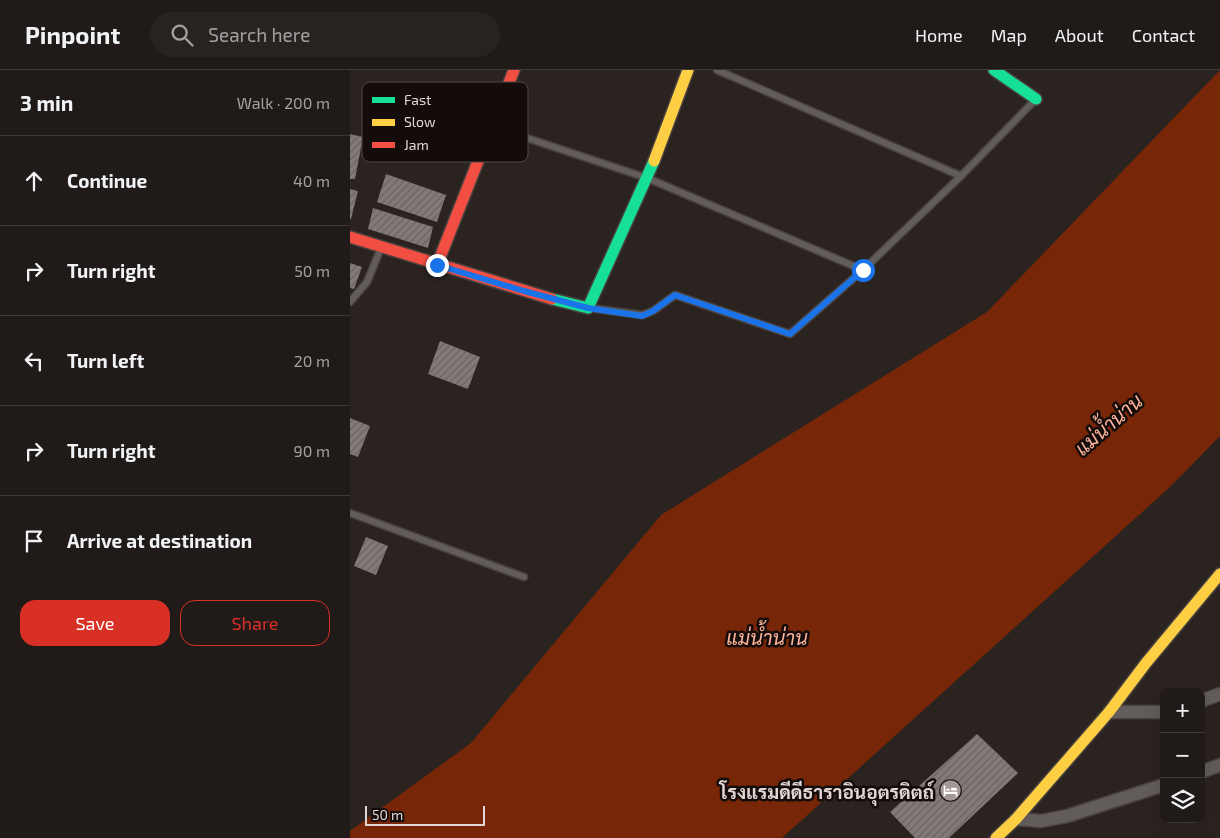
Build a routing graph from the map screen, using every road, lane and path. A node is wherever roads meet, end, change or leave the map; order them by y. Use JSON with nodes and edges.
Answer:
{"nodes":[{"id":1,"x":514,"y":70,"type":"edge"},
{"id":2,"x":688,"y":70,"type":"edge"},
{"id":3,"x":717,"y":70,"type":"edge"},
{"id":4,"x":994,"y":70,"type":"edge"},
{"id":5,"x":509,"y":82,"type":"edge"},
{"id":6,"x":1036,"y":99,"type":"joint"},
{"id":7,"x":528,"y":139,"type":"edge"},
{"id":8,"x":478,"y":162,"type":"edge"},
{"id":9,"x":961,"y":176,"type":"junction"},
{"id":10,"x":647,"y":178,"type":"junction"},
{"id":11,"x":350,"y":237,"type":"edge"},
{"id":12,"x":382,"y":247,"type":"junction"},
{"id":13,"x":437,"y":265,"type":"junction"},
{"id":14,"x":863,"y":270,"type":"junction"},
{"id":15,"x":350,"y":302,"type":"edge"},
{"id":16,"x":588,"y":308,"type":"junction"},
{"id":17,"x":350,"y":513,"type":"edge"},
{"id":18,"x":1220,"y":574,"type":"edge"},
{"id":19,"x":524,"y":577,"type":"dead end"},
{"id":20,"x":1220,"y":694,"type":"edge"},
{"id":21,"x":1205,"y":700,"type":"edge"},
{"id":22,"x":1109,"y":712,"type":"junction"},
{"id":23,"x":1160,"y":712,"type":"edge"},
{"id":24,"x":1220,"y":765,"type":"edge"},
{"id":25,"x":1205,"y":771,"type":"edge"},
{"id":26,"x":1160,"y":786,"type":"edge"},
{"id":27,"x":1016,"y":819,"type":"junction"},
{"id":28,"x":996,"y":838,"type":"edge"}],
"edges":[{"from":1,"to":5,"type":"street"},
{"from":2,"to":10,"type":"street"},
{"from":3,"to":9,"type":"lane"},
{"from":4,"to":6,"type":"street"},
{"from":6,"to":9,"type":"lane"},
{"from":7,"to":10,"type":"lane"},
{"from":8,"to":13,"type":"street"},
{"from":9,"to":14,"type":"lane"},
{"from":10,"to":14,"type":"lane"},
{"from":10,"to":16,"type":"street"},
{"from":11,"to":12,"type":"street"},
{"from":12,"to":13,"type":"street"},
{"from":12,"to":15,"type":"lane"},
{"from":13,"to":16,"type":"street"},
{"from":14,"to":16,"type":"lane"},
{"from":17,"to":19,"type":"lane"},
{"from":18,"to":22,"type":"street"},
{"from":20,"to":21,"type":"street"},
{"from":22,"to":23,"type":"street"},
{"from":22,"to":27,"type":"street"},
{"from":24,"to":25,"type":"street"},
{"from":26,"to":27,"type":"street"},
{"from":27,"to":28,"type":"street"}]}
